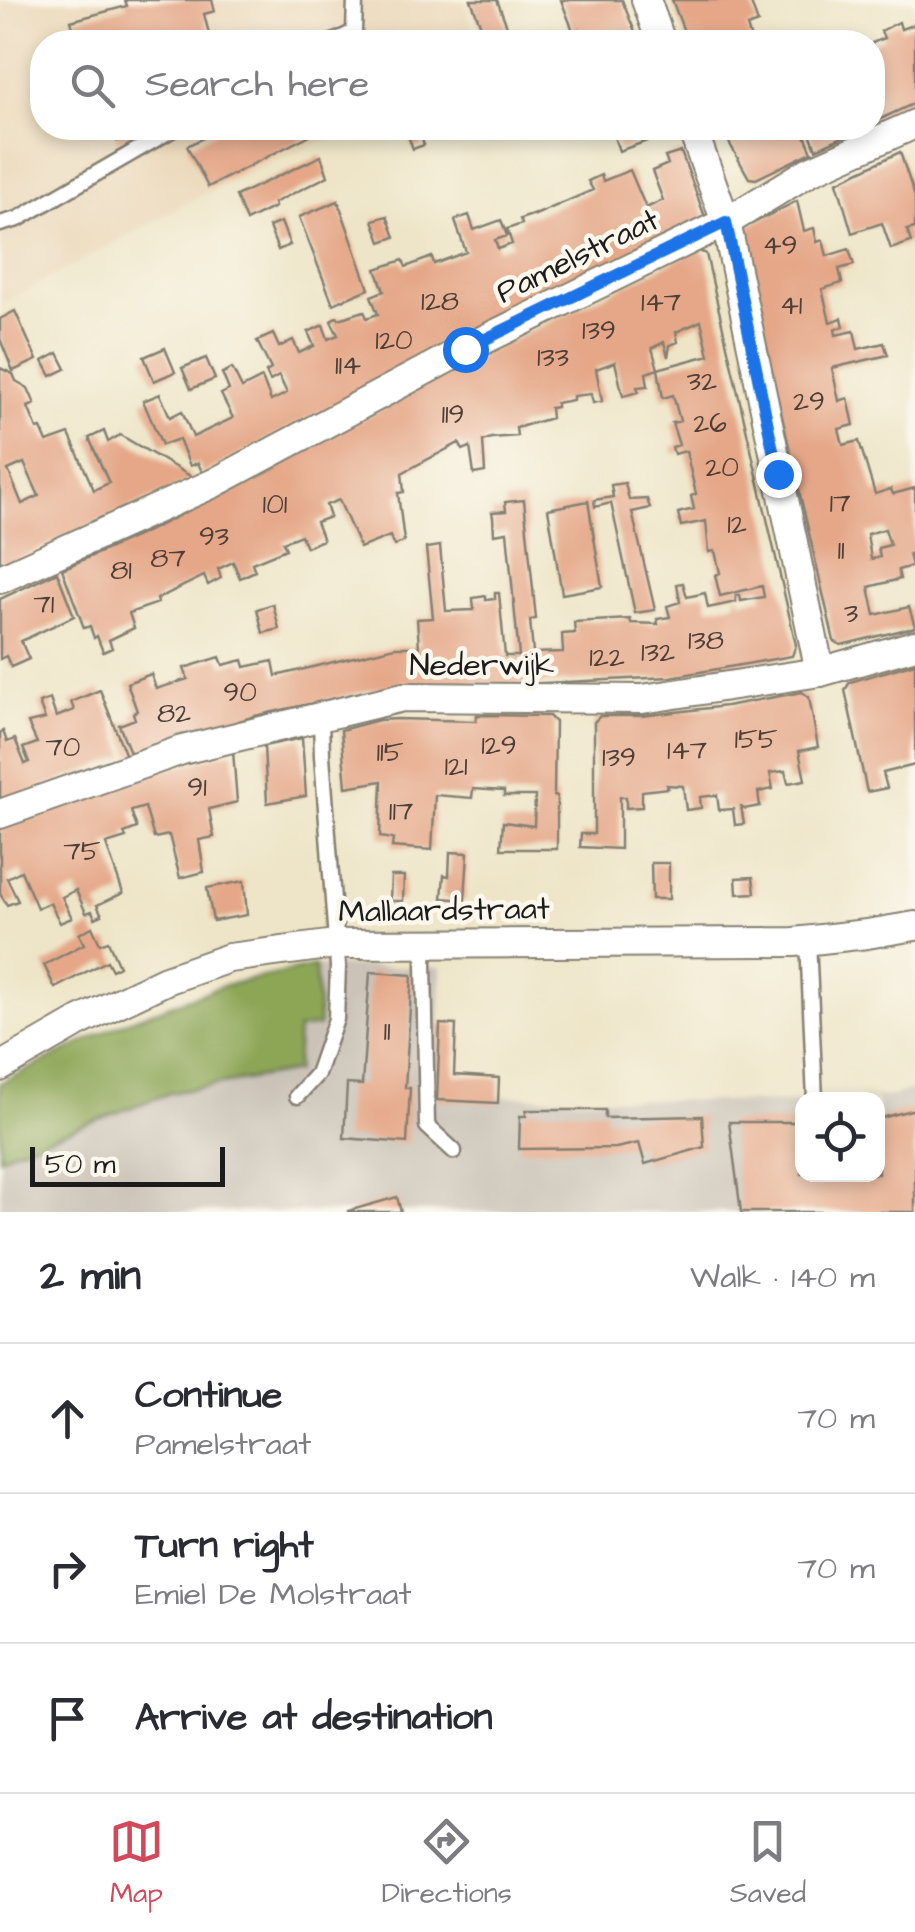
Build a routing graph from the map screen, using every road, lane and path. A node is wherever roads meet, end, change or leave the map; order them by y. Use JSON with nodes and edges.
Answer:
{"nodes":[{"id":1,"x":355,"y":0,"type":"edge"},
{"id":2,"x":646,"y":0,"type":"edge"},
{"id":3,"x":354,"y":30,"type":"edge"},
{"id":4,"x":657,"y":30,"type":"edge"},
{"id":5,"x":915,"y":124,"type":"edge"},
{"id":6,"x":885,"y":137,"type":"edge"},
{"id":7,"x":155,"y":140,"type":"edge"},
{"id":8,"x":696,"y":140,"type":"edge"},
{"id":9,"x":879,"y":140,"type":"edge"},
{"id":10,"x":726,"y":222,"type":"junction"},
{"id":11,"x":0,"y":224,"type":"edge"},
{"id":12,"x":0,"y":580,"type":"edge"},
{"id":13,"x":915,"y":646,"type":"edge"},
{"id":14,"x":820,"y":672,"type":"junction"},
{"id":15,"x":321,"y":718,"type":"junction"},
{"id":16,"x":0,"y":814,"type":"edge"},
{"id":17,"x":915,"y":926,"type":"edge"},
{"id":18,"x":808,"y":940,"type":"junction"},
{"id":19,"x":426,"y":943,"type":"junction"},
{"id":20,"x":336,"y":944,"type":"junction"},
{"id":21,"x":0,"y":1067,"type":"edge"},
{"id":22,"x":815,"y":1092,"type":"edge"},
{"id":23,"x":296,"y":1096,"type":"dead end"},
{"id":24,"x":454,"y":1151,"type":"dead end"}],
"edges":[{"from":1,"to":3,"type":"lane"},
{"from":2,"to":4,"type":"street"},
{"from":5,"to":6,"type":"street","name":"Pamelstraat"},
{"from":7,"to":11,"type":"lane"},
{"from":8,"to":10,"type":"street"},
{"from":9,"to":10,"type":"street","name":"Pamelstraat"},
{"from":10,"to":12,"type":"street","name":"Pamelstraat"},
{"from":10,"to":14,"type":"street"},
{"from":13,"to":14,"type":"street","name":"Nederwijk"},
{"from":14,"to":15,"type":"street","name":"Nederwijk"},
{"from":15,"to":16,"type":"street","name":"Nederwijk"},
{"from":15,"to":20,"type":"lane"},
{"from":17,"to":18,"type":"street","name":"Mallaardstraat"},
{"from":18,"to":19,"type":"street","name":"Mallaardstraat"},
{"from":18,"to":22,"type":"lane"},
{"from":19,"to":20,"type":"street","name":"Mallaardstraat"},
{"from":19,"to":24,"type":"lane"},
{"from":20,"to":21,"type":"street","name":"Mallaardstraat"},
{"from":20,"to":23,"type":"lane"}]}
